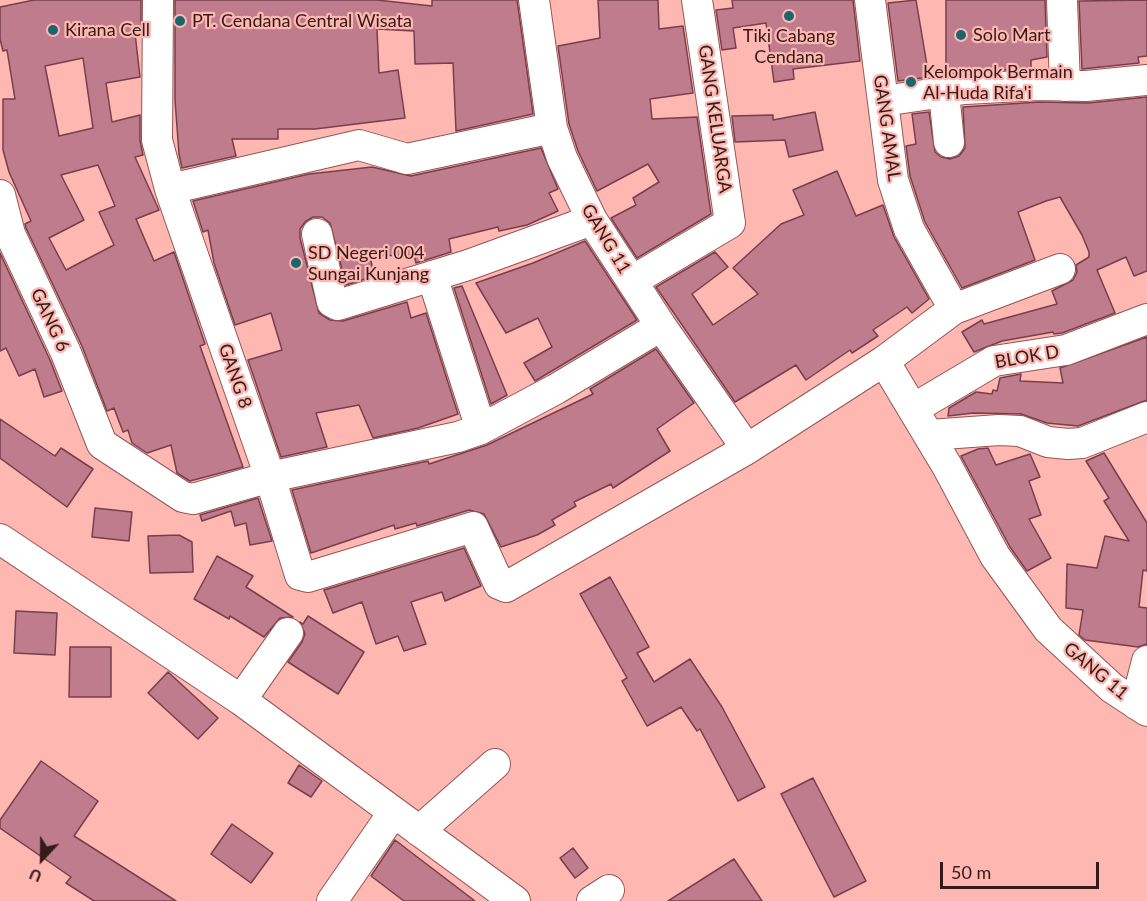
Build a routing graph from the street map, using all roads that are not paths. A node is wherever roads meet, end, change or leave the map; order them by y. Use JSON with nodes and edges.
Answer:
{"nodes":[{"id":1,"x":158,"y":0,"type":"edge"},
{"id":2,"x":534,"y":0,"type":"edge"},
{"id":3,"x":697,"y":0,"type":"edge"},
{"id":4,"x":870,"y":0,"type":"edge"},
{"id":5,"x":1062,"y":0,"type":"edge"},
{"id":6,"x":1147,"y":80,"type":"edge"},
{"id":7,"x":1065,"y":86,"type":"junction"},
{"id":8,"x":944,"y":93,"type":"junction"},
{"id":9,"x":883,"y":101,"type":"junction"},
{"id":10,"x":552,"y":128,"type":"junction"},
{"id":11,"x":949,"y":142,"type":"dead end"},
{"id":12,"x":170,"y":189,"type":"junction"},
{"id":13,"x":0,"y":195,"type":"edge"},
{"id":14,"x":592,"y":220,"type":"junction"},
{"id":15,"x":317,"y":234,"type":"dead end"},
{"id":16,"x":1060,"y":269,"type":"dead end"},
{"id":17,"x":432,"y":276,"type":"junction"},
{"id":18,"x":632,"y":281,"type":"junction"},
{"id":19,"x":954,"y":309,"type":"junction"},
{"id":20,"x":1147,"y":319,"type":"edge"},
{"id":21,"x":661,"y":326,"type":"junction"},
{"id":22,"x":885,"y":361,"type":"junction"},
{"id":23,"x":913,"y":409,"type":"junction"},
{"id":24,"x":1147,"y":417,"type":"edge"},
{"id":25,"x":481,"y":429,"type":"junction"},
{"id":26,"x":929,"y":435,"type":"junction"},
{"id":27,"x":747,"y":449,"type":"junction"},
{"id":28,"x":270,"y":477,"type":"junction"},
{"id":29,"x":0,"y":539,"type":"edge"},
{"id":30,"x":288,"y":633,"type":"dead end"},
{"id":31,"x":1147,"y":661,"type":"edge"},
{"id":32,"x":241,"y":700,"type":"junction"},
{"id":33,"x":1142,"y":707,"type":"edge"},
{"id":34,"x":495,"y":765,"type":"dead end"},
{"id":35,"x":393,"y":813,"type":"junction"},
{"id":36,"x":419,"y":831,"type":"junction"},
{"id":37,"x":332,"y":901,"type":"edge"},
{"id":38,"x":515,"y":901,"type":"edge"}],
"edges":[{"from":1,"to":12,"type":"street","name":"GANG 8"},
{"from":2,"to":10,"type":"street","name":"GANG 11"},
{"from":3,"to":18,"type":"street","name":"GANG KELUARGA"},
{"from":4,"to":9,"type":"street","name":"GANG AMAL"},
{"from":5,"to":7,"type":"street"},
{"from":6,"to":7,"type":"street"},
{"from":7,"to":8,"type":"street"},
{"from":8,"to":9,"type":"street"},
{"from":8,"to":11,"type":"street"},
{"from":9,"to":19,"type":"street","name":"GANG AMAL"},
{"from":10,"to":12,"type":"street"},
{"from":10,"to":14,"type":"street","name":"GANG 11"},
{"from":12,"to":28,"type":"street","name":"GANG 8"},
{"from":13,"to":28,"type":"street","name":"GANG 6"},
{"from":14,"to":17,"type":"street"},
{"from":14,"to":18,"type":"street","name":"GANG 11"},
{"from":15,"to":17,"type":"street"},
{"from":16,"to":19,"type":"street"},
{"from":17,"to":25,"type":"street"},
{"from":18,"to":21,"type":"street","name":"GANG 11"},
{"from":19,"to":22,"type":"street"},
{"from":20,"to":23,"type":"street","name":"BLOK D"},
{"from":21,"to":25,"type":"street"},
{"from":21,"to":27,"type":"street","name":"GANG 11"},
{"from":22,"to":23,"type":"street","name":"GANG 11"},
{"from":22,"to":27,"type":"street"},
{"from":23,"to":26,"type":"street","name":"GANG 11"},
{"from":24,"to":26,"type":"street"},
{"from":25,"to":28,"type":"street"},
{"from":26,"to":33,"type":"street","name":"GANG 11"},
{"from":27,"to":28,"type":"street","name":"GANG 8"},
{"from":29,"to":32,"type":"street"},
{"from":30,"to":32,"type":"street"},
{"from":31,"to":33,"type":"street"},
{"from":32,"to":35,"type":"street"},
{"from":34,"to":36,"type":"street"},
{"from":35,"to":36,"type":"street"},
{"from":35,"to":37,"type":"street"},
{"from":36,"to":38,"type":"street"}]}
